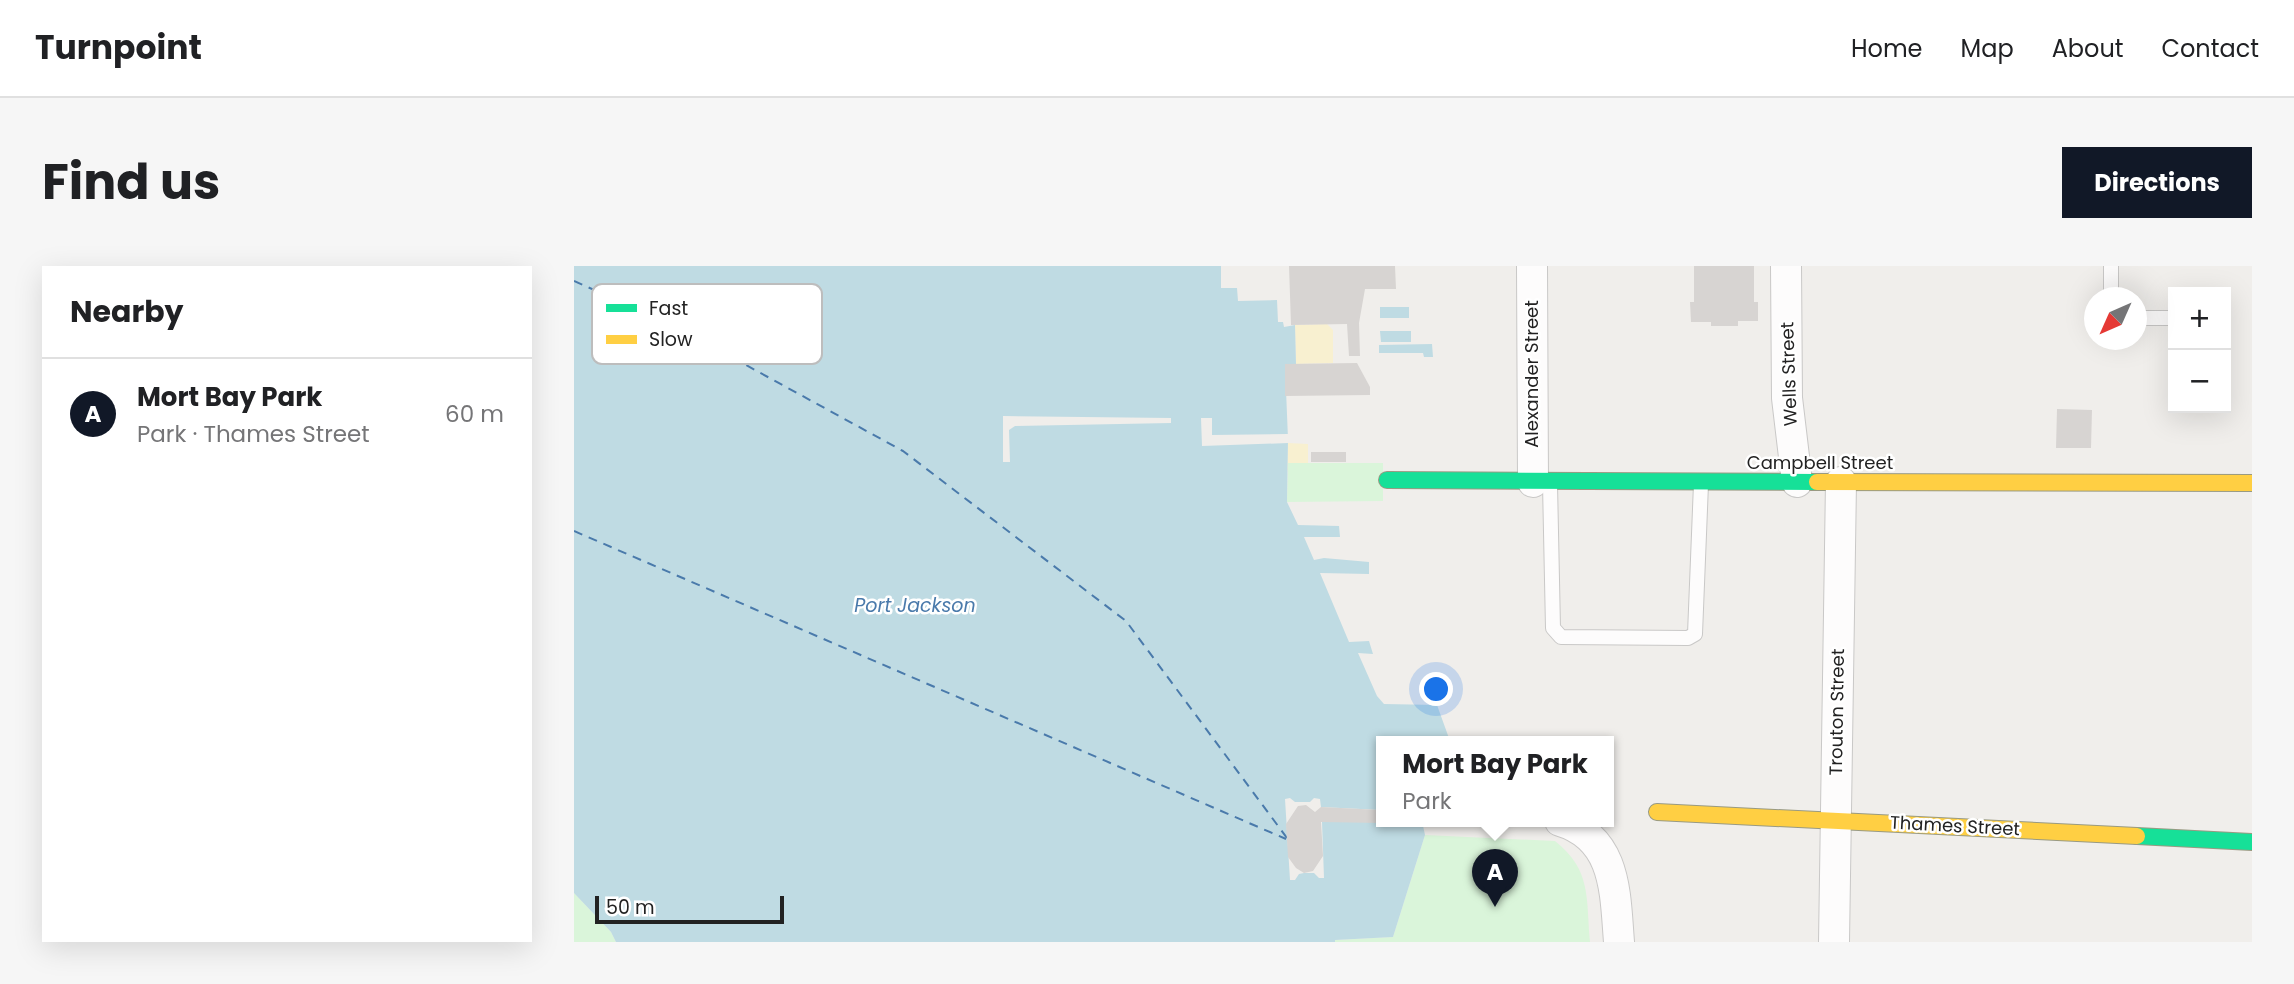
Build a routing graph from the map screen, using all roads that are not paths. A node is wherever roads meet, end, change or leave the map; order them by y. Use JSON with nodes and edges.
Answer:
{"nodes":[{"id":1,"x":1532,"y":266,"type":"edge"},
{"id":2,"x":1786,"y":266,"type":"edge"},
{"id":3,"x":2111,"y":266,"type":"edge"},
{"id":4,"x":2111,"y":287,"type":"edge"},
{"id":5,"x":2168,"y":317,"type":"edge"},
{"id":6,"x":2147,"y":318,"type":"edge"},
{"id":7,"x":1387,"y":480,"type":"dead end"},
{"id":8,"x":1541,"y":482,"type":"junction"},
{"id":9,"x":1797,"y":482,"type":"junction"},
{"id":10,"x":1841,"y":482,"type":"junction"},
{"id":11,"x":1701,"y":483,"type":"junction"},
{"id":12,"x":2252,"y":483,"type":"edge"},
{"id":13,"x":1657,"y":812,"type":"dead end"},
{"id":14,"x":1836,"y":820,"type":"junction"},
{"id":15,"x":1572,"y":827,"type":"edge"},
{"id":16,"x":2252,"y":842,"type":"edge"},
{"id":17,"x":1619,"y":942,"type":"edge"},
{"id":18,"x":1834,"y":942,"type":"edge"}],
"edges":[{"from":1,"to":8,"type":"street","name":"Alexander Street"},
{"from":2,"to":9,"type":"street","name":"Wells Street"},
{"from":3,"to":4,"type":"lane"},
{"from":5,"to":6,"type":"lane"},
{"from":7,"to":8,"type":"street","name":"Campbell Street"},
{"from":8,"to":11,"type":"street","name":"Campbell Street"},
{"from":8,"to":11,"type":"lane"},
{"from":9,"to":10,"type":"street","name":"Campbell Street"},
{"from":9,"to":11,"type":"street","name":"Campbell Street"},
{"from":10,"to":12,"type":"street","name":"Campbell Street"},
{"from":10,"to":14,"type":"street","name":"Trouton Street"},
{"from":13,"to":14,"type":"street","name":"Thames Street"},
{"from":14,"to":16,"type":"street","name":"Thames Street"},
{"from":14,"to":18,"type":"street","name":"Trouton Street"},
{"from":15,"to":17,"type":"street"}]}
